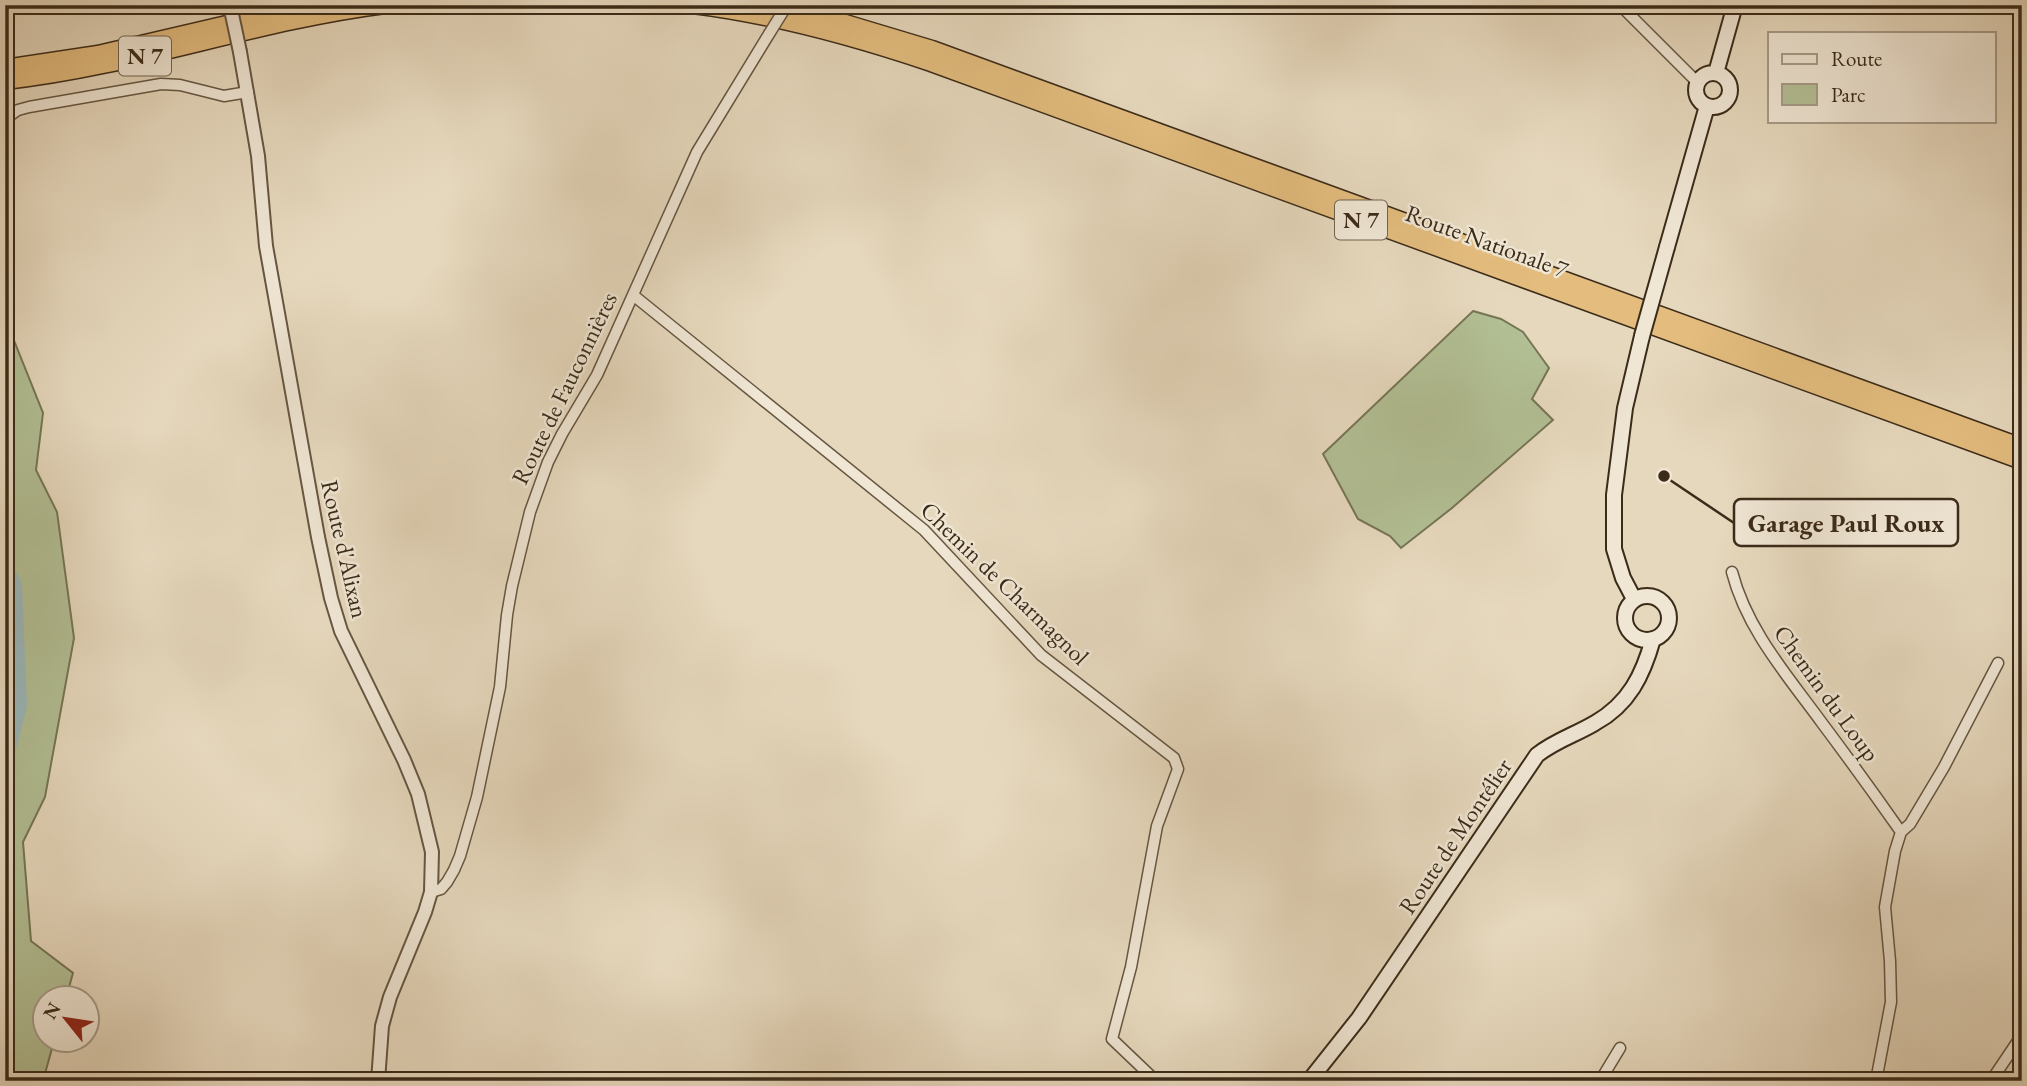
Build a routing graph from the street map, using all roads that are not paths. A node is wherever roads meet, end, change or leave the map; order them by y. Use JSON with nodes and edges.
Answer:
{"nodes":[{"id":1,"x":230,"y":5,"type":"edge"},
{"id":2,"x":308,"y":5,"type":"edge"},
{"id":3,"x":385,"y":5,"type":"edge"},
{"id":4,"x":693,"y":5,"type":"edge"},
{"id":5,"x":771,"y":5,"type":"edge"},
{"id":6,"x":787,"y":5,"type":"edge"},
{"id":7,"x":1620,"y":5,"type":"edge"},
{"id":8,"x":1735,"y":5,"type":"edge"},
{"id":9,"x":5,"y":68,"type":"edge"},
{"id":10,"x":1716,"y":73,"type":"junction"},
{"id":11,"x":5,"y":81,"type":"edge"},
{"id":12,"x":1698,"y":83,"type":"junction"},
{"id":13,"x":248,"y":92,"type":"junction"},
{"id":14,"x":1707,"y":106,"type":"junction"},
{"id":15,"x":5,"y":119,"type":"edge"},
{"id":16,"x":633,"y":295,"type":"junction"},
{"id":17,"x":2022,"y":447,"type":"edge"},
{"id":18,"x":2022,"y":461,"type":"edge"},
{"id":19,"x":1732,"y":572,"type":"dead end"},
{"id":20,"x":1634,"y":599,"type":"junction"},
{"id":21,"x":1653,"y":639,"type":"junction"},
{"id":22,"x":1998,"y":663,"type":"dead end"},
{"id":23,"x":1901,"y":832,"type":"junction"},
{"id":24,"x":431,"y":892,"type":"junction"},
{"id":25,"x":2022,"y":1035,"type":"edge"},
{"id":26,"x":1620,"y":1048,"type":"dead end"},
{"id":27,"x":378,"y":1081,"type":"edge"},
{"id":28,"x":1156,"y":1081,"type":"edge"},
{"id":29,"x":1309,"y":1081,"type":"edge"},
{"id":30,"x":1600,"y":1081,"type":"edge"},
{"id":31,"x":1876,"y":1081,"type":"edge"},
{"id":32,"x":1991,"y":1081,"type":"edge"}],
"edges":[{"from":1,"to":13,"type":"street","name":"Route d'Alixan","bridge":true},
{"from":2,"to":9,"type":"highway","number":"N 7"},
{"from":3,"to":11,"type":"highway","number":"N 7"},
{"from":4,"to":18,"type":"highway","name":"Route Nationale 7","number":"N 7"},
{"from":5,"to":17,"type":"highway","name":"Route Nationale 7","number":"N 7"},
{"from":6,"to":16,"type":"street","name":"Route de Fauconnières","bridge":true},
{"from":7,"to":12,"type":"street"},
{"from":8,"to":10,"type":"main road"},
{"from":10,"to":12,"type":"main road"},
{"from":10,"to":14,"type":"main road"},
{"from":12,"to":14,"type":"main road"},
{"from":13,"to":15,"type":"street"},
{"from":13,"to":24,"type":"street","name":"Route d'Alixan"},
{"from":14,"to":20,"type":"main road","bridge":true},
{"from":16,"to":24,"type":"street","name":"Route de Fauconnières"},
{"from":16,"to":28,"type":"street","name":"Chemin de Charmagnol"},
{"from":19,"to":23,"type":"street","name":"Chemin du Loup"},
{"from":20,"to":21,"type":"main road"},
{"from":20,"to":21,"type":"main road"},
{"from":21,"to":29,"type":"main road","name":"Route de Montélier"},
{"from":22,"to":23,"type":"street"},
{"from":23,"to":31,"type":"street"},
{"from":24,"to":27,"type":"street","name":"Route d'Alixan"},
{"from":25,"to":32,"type":"street"},
{"from":26,"to":30,"type":"street"}]}
